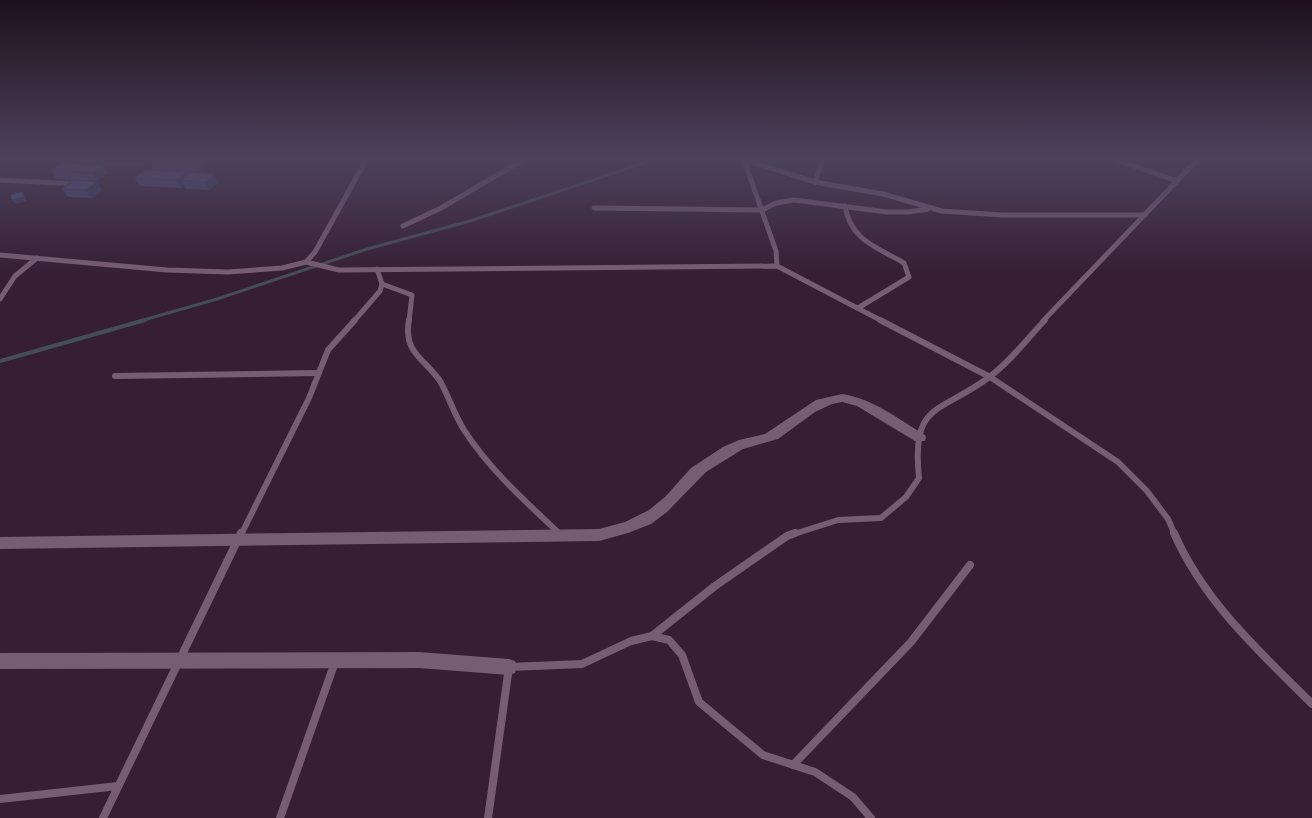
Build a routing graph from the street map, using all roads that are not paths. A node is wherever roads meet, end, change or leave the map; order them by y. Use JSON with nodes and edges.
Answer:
{"nodes":[{"id":1,"x":345,"y":198,"type":"edge"},
{"id":2,"x":458,"y":198,"type":"edge"},
{"id":3,"x":758,"y":198,"type":"edge"},
{"id":4,"x":896,"y":198,"type":"edge"},
{"id":5,"x":1161,"y":198,"type":"edge"},
{"id":6,"x":844,"y":206,"type":"junction"},
{"id":7,"x":594,"y":208,"type":"dead end"},
{"id":8,"x":930,"y":209,"type":"junction"},
{"id":9,"x":762,"y":210,"type":"junction"},
{"id":10,"x":1145,"y":215,"type":"junction"},
{"id":11,"x":403,"y":226,"type":"dead end"},
{"id":12,"x":0,"y":255,"type":"edge"},
{"id":13,"x":37,"y":258,"type":"junction"},
{"id":14,"x":306,"y":262,"type":"junction"},
{"id":15,"x":777,"y":266,"type":"junction"},
{"id":16,"x":377,"y":269,"type":"junction"},
{"id":17,"x":382,"y":284,"type":"junction"},
{"id":18,"x":0,"y":299,"type":"edge"},
{"id":19,"x":858,"y":308,"type":"junction"},
{"id":20,"x":318,"y":373,"type":"junction"},
{"id":21,"x":115,"y":376,"type":"dead end"},
{"id":22,"x":990,"y":377,"type":"junction"},
{"id":23,"x":920,"y":438,"type":"junction"},
{"id":24,"x":561,"y":535,"type":"junction"},
{"id":25,"x":238,"y":540,"type":"junction"},
{"id":26,"x":0,"y":543,"type":"edge"},
{"id":27,"x":970,"y":565,"type":"dead end"},
{"id":28,"x":652,"y":636,"type":"junction"},
{"id":29,"x":0,"y":661,"type":"edge"},
{"id":30,"x":336,"y":661,"type":"junction"},
{"id":31,"x":177,"y":662,"type":"junction"},
{"id":32,"x":509,"y":667,"type":"junction"},
{"id":33,"x":1312,"y":704,"type":"edge"},
{"id":34,"x":793,"y":765,"type":"junction"},
{"id":35,"x":118,"y":786,"type":"junction"},
{"id":36,"x":0,"y":799,"type":"edge"},
{"id":37,"x":103,"y":818,"type":"edge"},
{"id":38,"x":280,"y":818,"type":"edge"},
{"id":39,"x":488,"y":818,"type":"edge"},
{"id":40,"x":871,"y":818,"type":"edge"}],
"edges":[{"from":1,"to":14,"type":"lane"},
{"from":2,"to":11,"type":"lane"},
{"from":3,"to":9,"type":"lane"},
{"from":4,"to":8,"type":"lane"},
{"from":5,"to":10,"type":"lane"},
{"from":6,"to":8,"type":"lane"},
{"from":6,"to":9,"type":"lane"},
{"from":6,"to":19,"type":"lane"},
{"from":7,"to":9,"type":"lane"},
{"from":8,"to":10,"type":"lane"},
{"from":9,"to":15,"type":"lane"},
{"from":10,"to":22,"type":"lane"},
{"from":12,"to":13,"type":"lane"},
{"from":13,"to":14,"type":"lane"},
{"from":13,"to":18,"type":"lane"},
{"from":14,"to":16,"type":"lane"},
{"from":15,"to":16,"type":"lane"},
{"from":15,"to":19,"type":"lane"},
{"from":16,"to":17,"type":"lane"},
{"from":17,"to":20,"type":"lane"},
{"from":17,"to":24,"type":"lane"},
{"from":19,"to":22,"type":"lane"},
{"from":20,"to":21,"type":"lane"},
{"from":20,"to":25,"type":"lane"},
{"from":22,"to":23,"type":"lane"},
{"from":22,"to":33,"type":"lane"},
{"from":23,"to":24,"type":"street"},
{"from":23,"to":28,"type":"lane"},
{"from":24,"to":25,"type":"street"},
{"from":25,"to":26,"type":"street"},
{"from":25,"to":31,"type":"lane"},
{"from":27,"to":34,"type":"lane"},
{"from":28,"to":32,"type":"lane"},
{"from":28,"to":34,"type":"lane"},
{"from":29,"to":31,"type":"street"},
{"from":30,"to":31,"type":"street"},
{"from":30,"to":32,"type":"street"},
{"from":30,"to":38,"type":"lane"},
{"from":31,"to":35,"type":"lane"},
{"from":32,"to":39,"type":"lane"},
{"from":34,"to":40,"type":"lane"},
{"from":35,"to":36,"type":"lane"},
{"from":35,"to":37,"type":"lane"}]}
